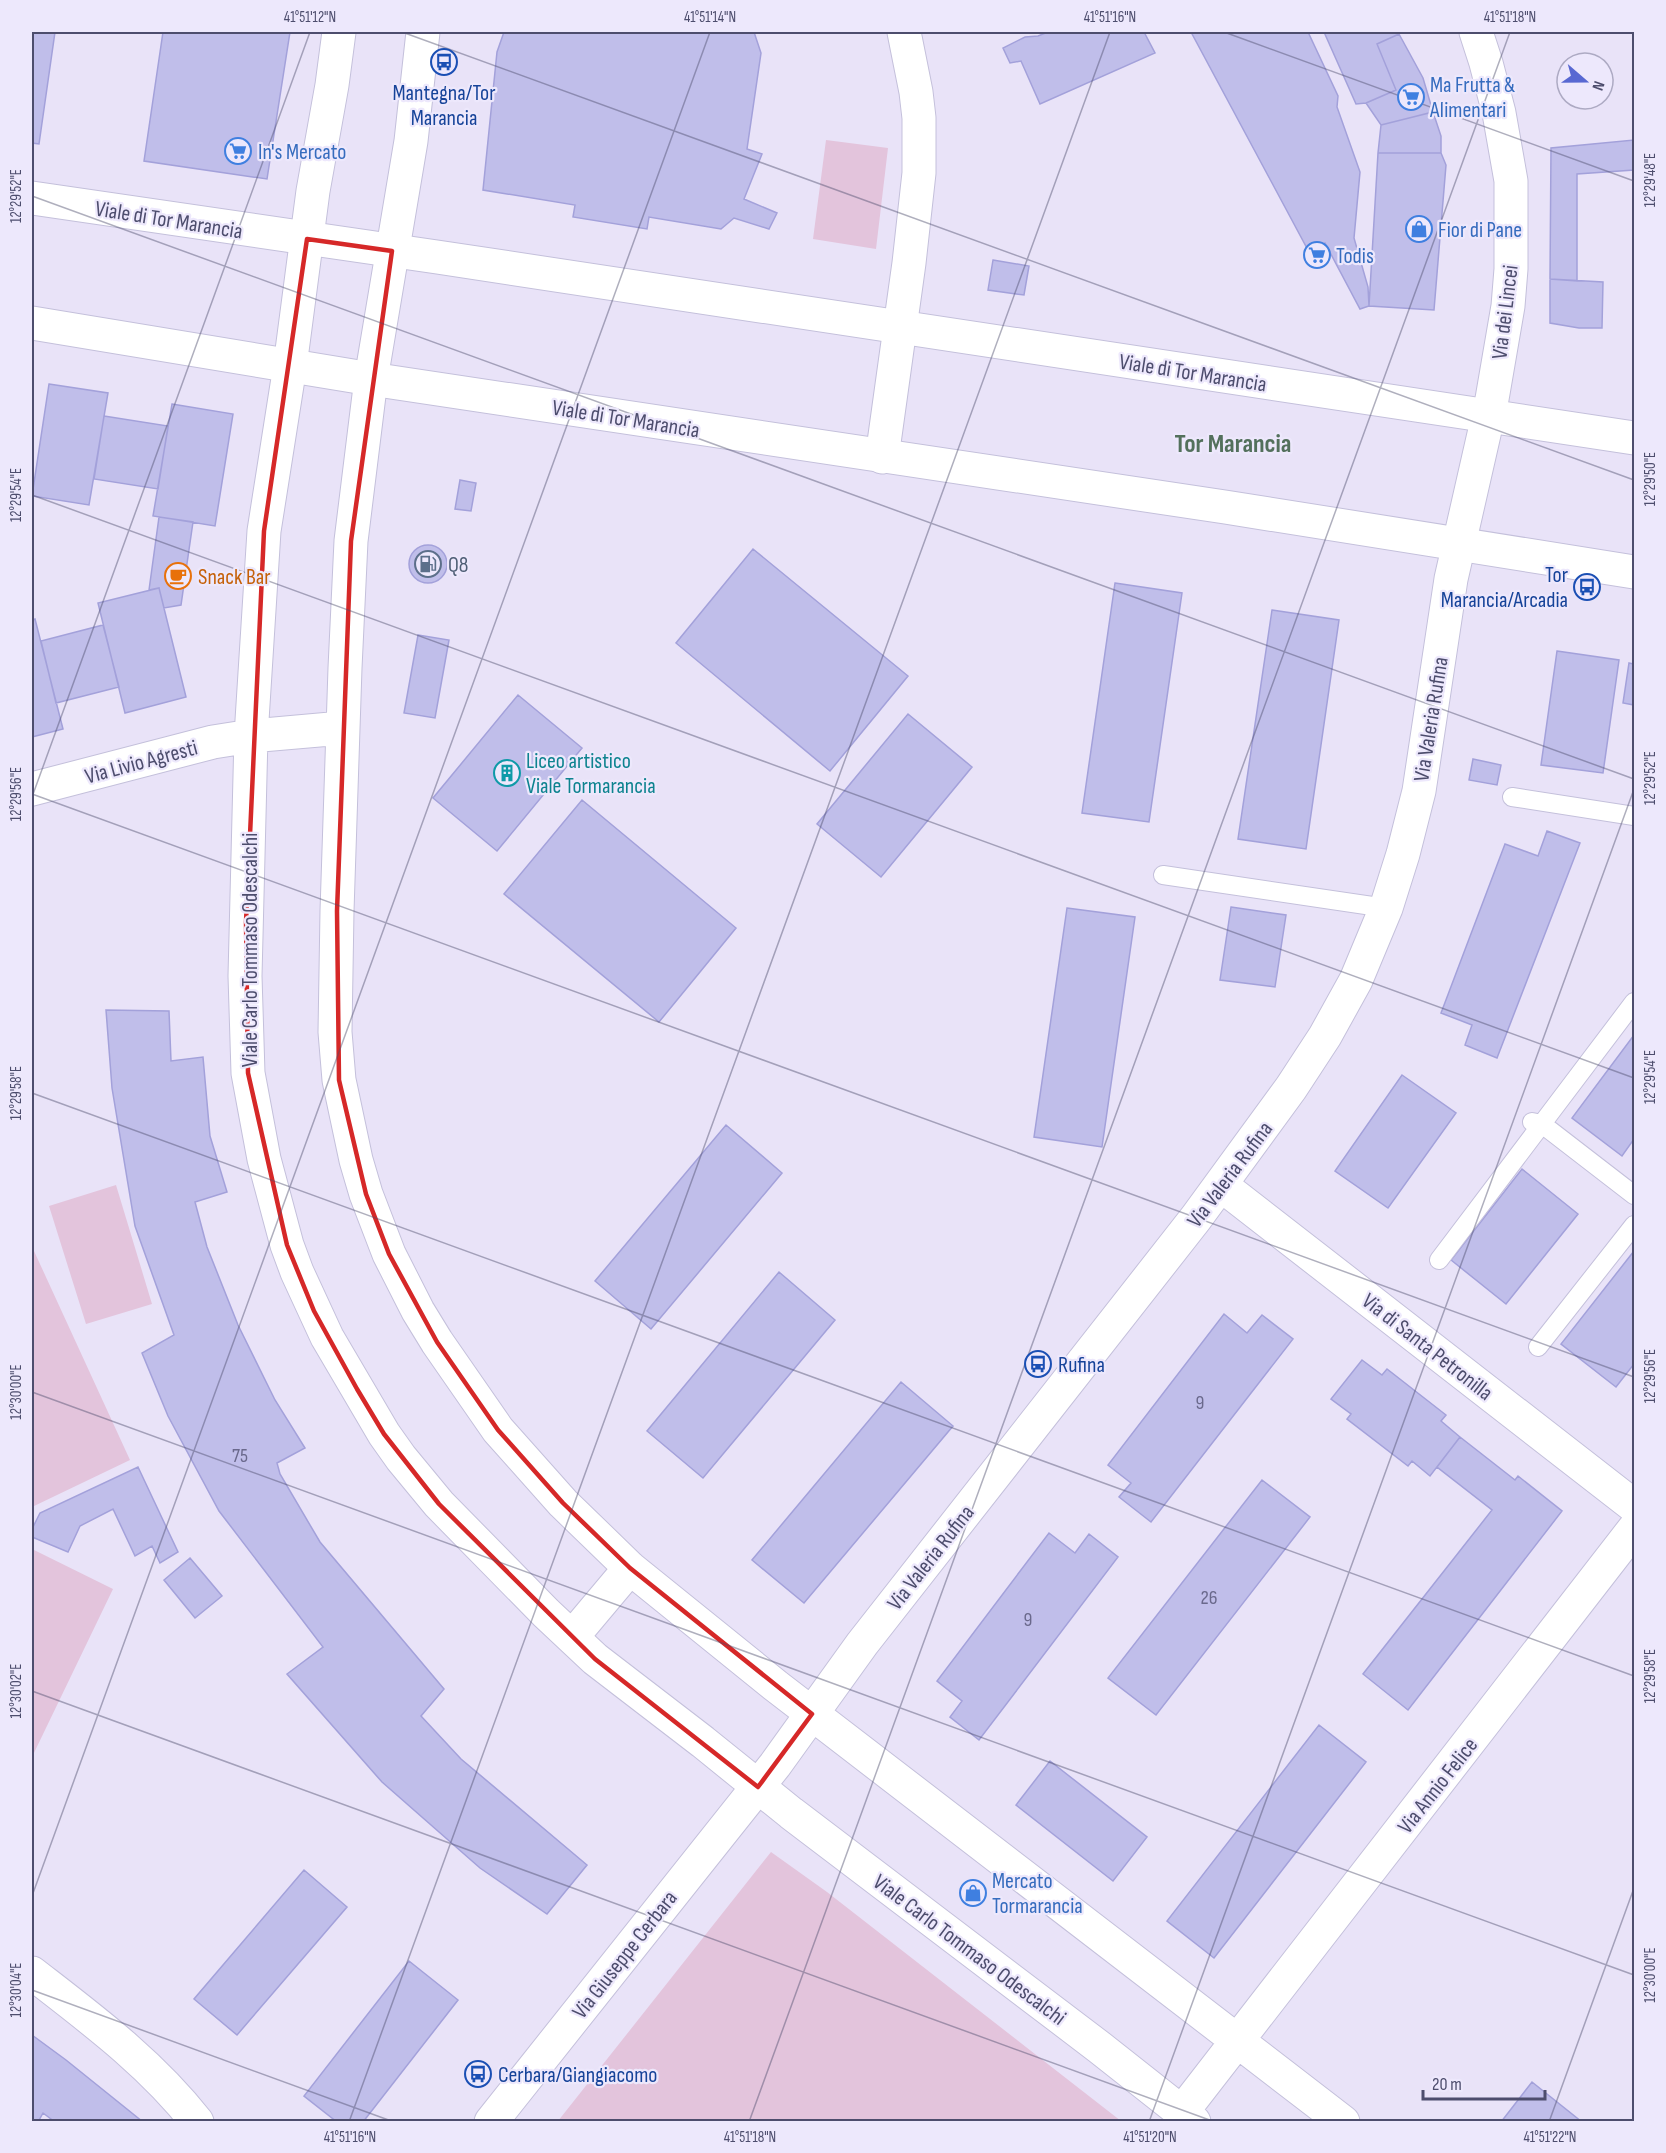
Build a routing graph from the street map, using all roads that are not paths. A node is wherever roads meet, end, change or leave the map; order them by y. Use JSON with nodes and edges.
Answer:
{"nodes":[{"id":1,"x":339,"y":32,"type":"edge"},
{"id":2,"x":423,"y":32,"type":"edge"},
{"id":3,"x":904,"y":32,"type":"edge"},
{"id":4,"x":1476,"y":32,"type":"edge"},
{"id":5,"x":32,"y":198,"type":"edge"},
{"id":6,"x":307,"y":239,"type":"junction"},
{"id":7,"x":392,"y":251,"type":"junction"},
{"id":8,"x":32,"y":323,"type":"edge"},
{"id":9,"x":899,"y":327,"type":"junction"},
{"id":10,"x":290,"y":366,"type":"junction"},
{"id":11,"x":371,"y":379,"type":"junction"},
{"id":12,"x":1487,"y":416,"type":"junction"},
{"id":13,"x":1635,"y":438,"type":"edge"},
{"id":14,"x":882,"y":457,"type":"junction"},
{"id":15,"x":1458,"y":544,"type":"junction"},
{"id":16,"x":1635,"y":572,"type":"edge"},
{"id":17,"x":342,"y":728,"type":"junction"},
{"id":18,"x":251,"y":736,"type":"junction"},
{"id":19,"x":32,"y":789,"type":"edge"},
{"id":20,"x":1512,"y":797,"type":"dead end"},
{"id":21,"x":1635,"y":816,"type":"edge"},
{"id":22,"x":1163,"y":875,"type":"dead end"},
{"id":23,"x":1386,"y":908,"type":"junction"},
{"id":24,"x":1635,"y":1002,"type":"edge"},
{"id":25,"x":1537,"y":1123,"type":"junction"},
{"id":26,"x":1221,"y":1185,"type":"junction"},
{"id":27,"x":1635,"y":1195,"type":"edge"},
{"id":28,"x":1635,"y":1225,"type":"edge"},
{"id":29,"x":1439,"y":1260,"type":"dead end"},
{"id":30,"x":1538,"y":1347,"type":"dead end"},
{"id":31,"x":1635,"y":1506,"type":"edge"},
{"id":32,"x":1635,"y":1529,"type":"edge"},
{"id":33,"x":630,"y":1568,"type":"junction"},
{"id":34,"x":572,"y":1637,"type":"junction"},
{"id":35,"x":812,"y":1713,"type":"junction"},
{"id":36,"x":758,"y":1787,"type":"junction"},
{"id":37,"x":32,"y":1973,"type":"edge"},
{"id":38,"x":1238,"y":2040,"type":"junction"},
{"id":39,"x":1188,"y":2117,"type":"edge"},
{"id":40,"x":197,"y":2121,"type":"edge"},
{"id":41,"x":491,"y":2121,"type":"edge"},
{"id":42,"x":1343,"y":2121,"type":"edge"}],
"edges":[{"from":1,"to":6,"type":"street"},
{"from":2,"to":7,"type":"street"},
{"from":3,"to":9,"type":"street"},
{"from":4,"to":12,"type":"street","name":"Via dei Lincei"},
{"from":5,"to":6,"type":"street","name":"Viale di Tor Marancia"},
{"from":6,"to":7,"type":"street","name":"Viale di Tor Marancia"},
{"from":6,"to":10,"type":"street"},
{"from":7,"to":9,"type":"street","name":"Viale di Tor Marancia"},
{"from":7,"to":11,"type":"street"},
{"from":8,"to":10,"type":"street","name":"Viale di Tor Marancia"},
{"from":9,"to":12,"type":"street","name":"Viale di Tor Marancia"},
{"from":9,"to":14,"type":"street"},
{"from":10,"to":11,"type":"street","name":"Viale di Tor Marancia"},
{"from":10,"to":18,"type":"street","name":"Viale Carlo Tommaso Odescalchi"},
{"from":11,"to":14,"type":"street","name":"Viale di Tor Marancia"},
{"from":11,"to":17,"type":"street"},
{"from":12,"to":13,"type":"street","name":"Viale di Tor Marancia"},
{"from":12,"to":15,"type":"street"},
{"from":14,"to":15,"type":"street","name":"Viale di Tor Marancia"},
{"from":15,"to":16,"type":"street","name":"Viale di Tor Marancia"},
{"from":15,"to":23,"type":"street","name":"Via Valeria Rufina"},
{"from":17,"to":18,"type":"street"},
{"from":17,"to":33,"type":"street"},
{"from":18,"to":19,"type":"street","name":"Via Livio Agresti"},
{"from":18,"to":34,"type":"street","name":"Viale Carlo Tommaso Odescalchi"},
{"from":20,"to":21,"type":"lane"},
{"from":22,"to":23,"type":"lane"},
{"from":23,"to":26,"type":"street","name":"Via Valeria Rufina"},
{"from":24,"to":25,"type":"lane"},
{"from":25,"to":27,"type":"lane"},
{"from":25,"to":29,"type":"lane"},
{"from":26,"to":31,"type":"street","name":"Via di Santa Petronilla"},
{"from":26,"to":35,"type":"street","name":"Via Valeria Rufina"},
{"from":28,"to":30,"type":"lane"},
{"from":32,"to":38,"type":"street","name":"Via Annio Felice"},
{"from":33,"to":34,"type":"street"},
{"from":33,"to":35,"type":"street"},
{"from":34,"to":36,"type":"street","name":"Viale Carlo Tommaso Odescalchi"},
{"from":35,"to":36,"type":"street"},
{"from":35,"to":38,"type":"street"},
{"from":36,"to":39,"type":"street","name":"Viale Carlo Tommaso Odescalchi"},
{"from":36,"to":41,"type":"street","name":"Via Giuseppe Cerbara"},
{"from":37,"to":40,"type":"street"},
{"from":38,"to":39,"type":"street","name":"Viale Carlo Tommaso Odescalchi"},
{"from":38,"to":42,"type":"street"}]}
